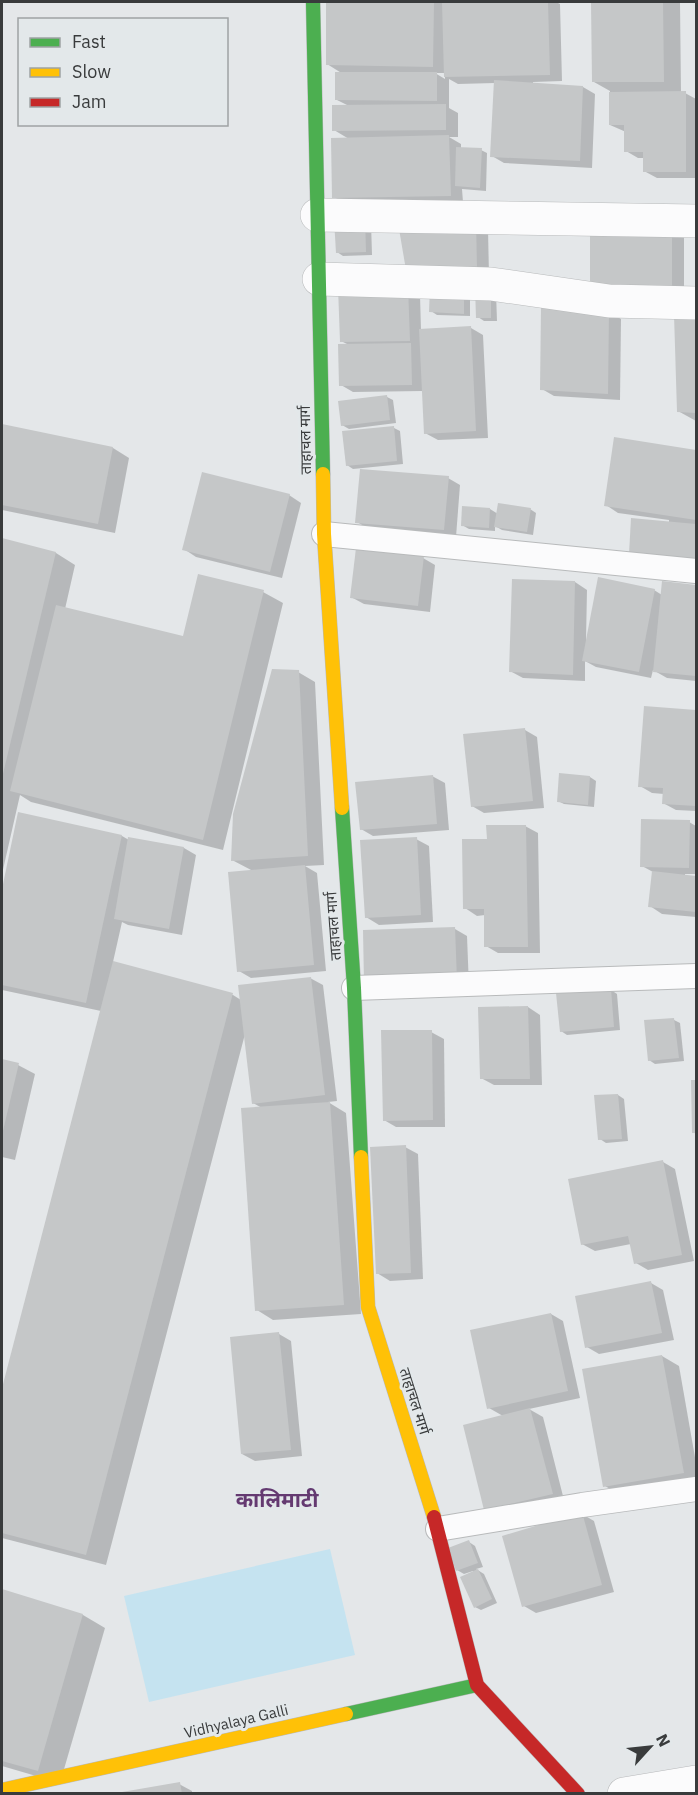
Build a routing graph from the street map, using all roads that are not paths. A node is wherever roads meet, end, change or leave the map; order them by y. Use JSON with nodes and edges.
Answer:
{"nodes":[{"id":1,"x":313,"y":2,"type":"edge"},
{"id":2,"x":317,"y":215,"type":"junction"},
{"id":3,"x":696,"y":221,"type":"edge"},
{"id":4,"x":318,"y":279,"type":"junction"},
{"id":5,"x":696,"y":303,"type":"edge"},
{"id":6,"x":324,"y":534,"type":"junction"},
{"id":7,"x":696,"y":571,"type":"edge"},
{"id":8,"x":696,"y":976,"type":"edge"},
{"id":9,"x":354,"y":988,"type":"junction"},
{"id":10,"x":696,"y":1489,"type":"edge"},
{"id":11,"x":438,"y":1529,"type":"junction"},
{"id":12,"x":477,"y":1685,"type":"junction"},
{"id":13,"x":696,"y":1782,"type":"edge"},
{"id":14,"x":2,"y":1790,"type":"edge"},
{"id":15,"x":578,"y":1794,"type":"edge"},
{"id":16,"x":624,"y":1794,"type":"edge"}],
"edges":[{"from":1,"to":2,"type":"street","name":"ताहाचल मार्ग"},
{"from":2,"to":3,"type":"street"},
{"from":2,"to":4,"type":"street","name":"ताहाचल मार्ग"},
{"from":4,"to":5,"type":"street"},
{"from":4,"to":6,"type":"street","name":"ताहाचल मार्ग"},
{"from":6,"to":7,"type":"lane"},
{"from":6,"to":9,"type":"street","name":"ताहाचल मार्ग"},
{"from":8,"to":9,"type":"lane"},
{"from":9,"to":11,"type":"street","name":"ताहाचल मार्ग"},
{"from":10,"to":11,"type":"lane"},
{"from":11,"to":12,"type":"street","name":"ताहाचल मार्ग"},
{"from":12,"to":14,"type":"street","name":"Vidhyalaya Galli"},
{"from":12,"to":15,"type":"street","name":"ताहाचल मार्ग"},
{"from":13,"to":16,"type":"street"}]}
